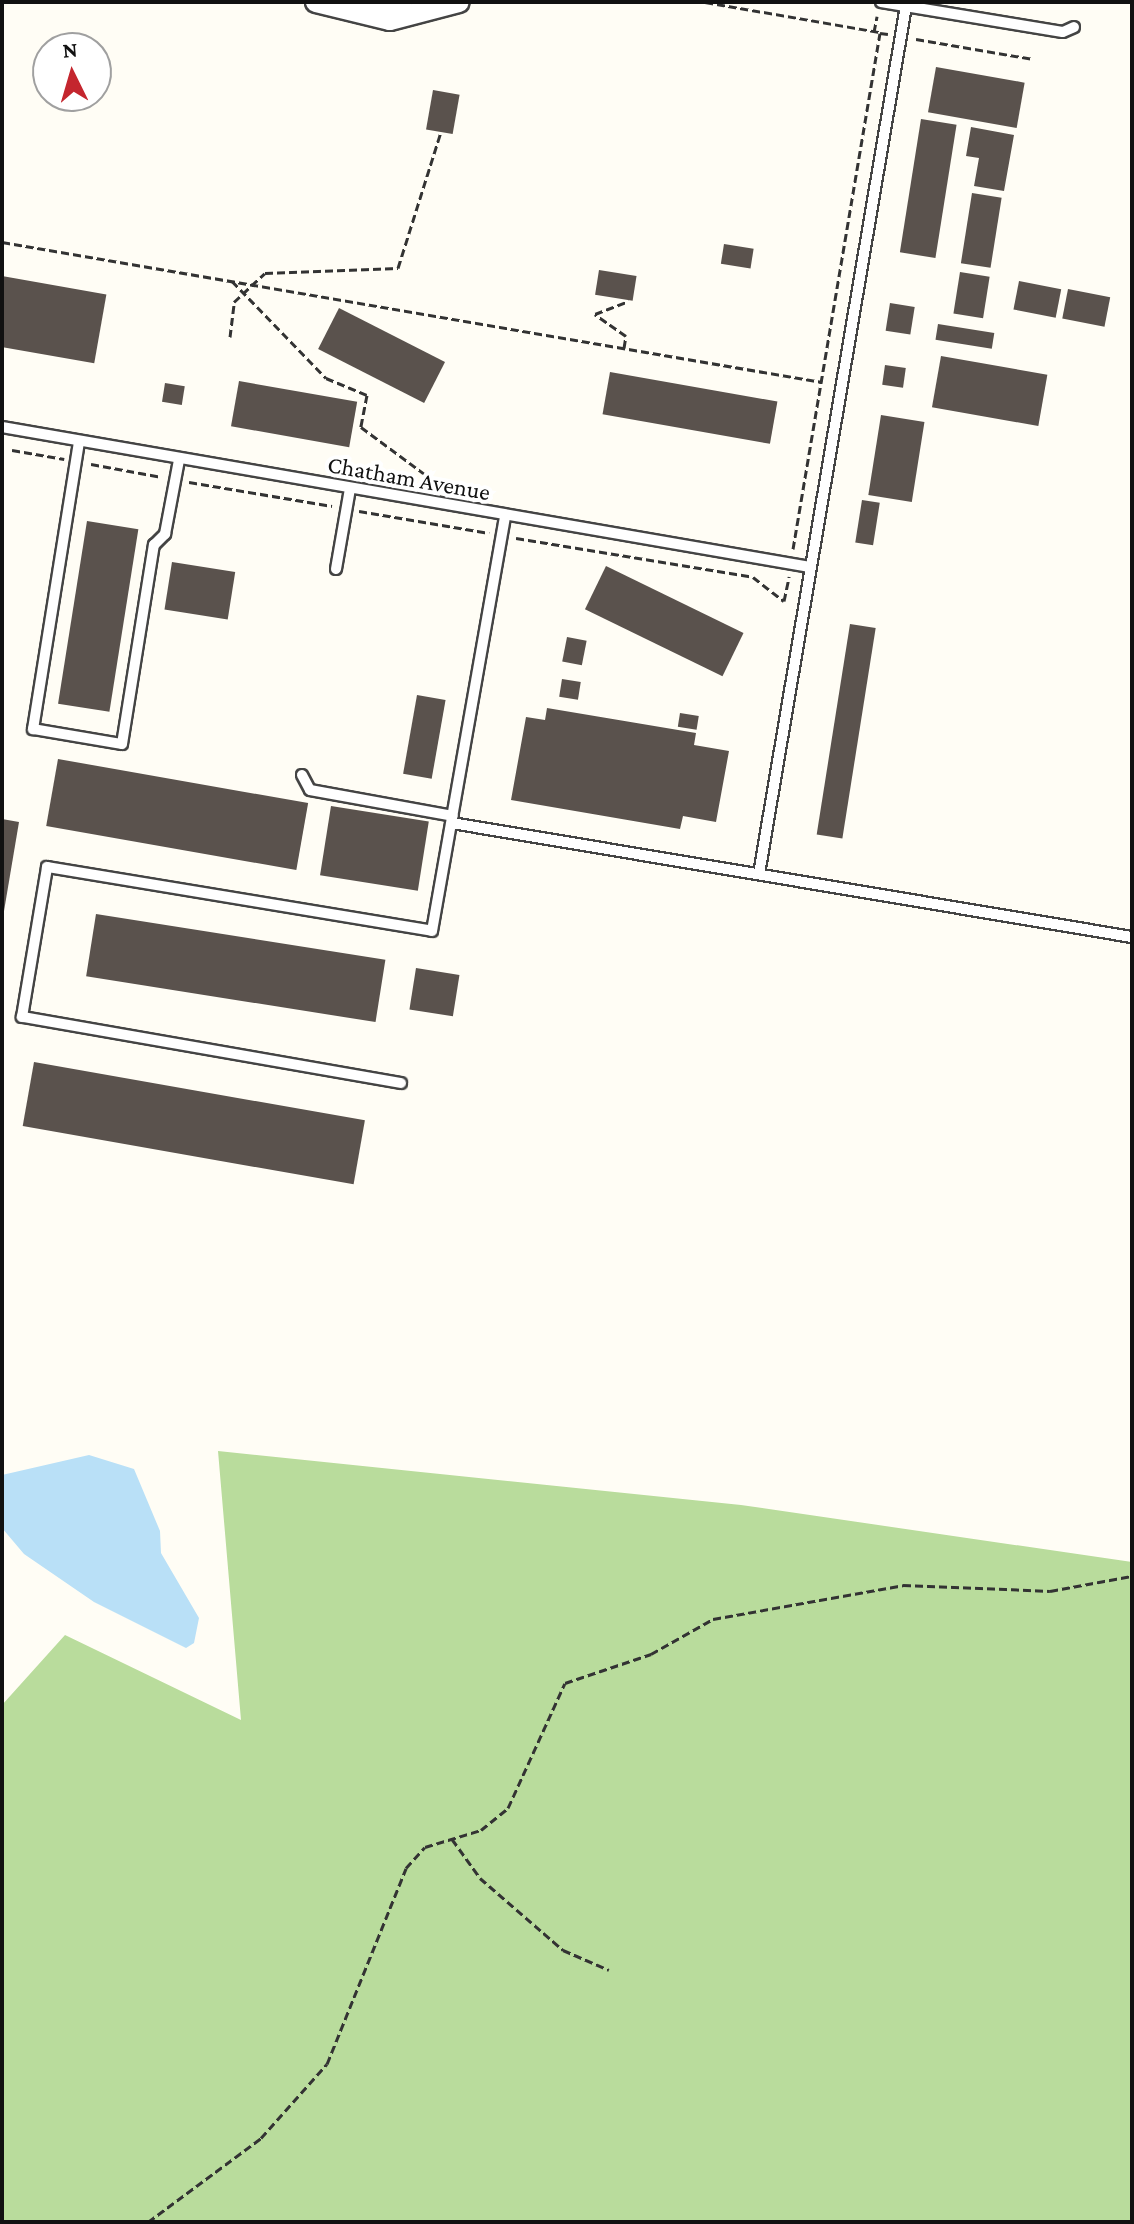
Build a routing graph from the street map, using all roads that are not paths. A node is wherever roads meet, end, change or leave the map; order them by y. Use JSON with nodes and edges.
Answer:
{"nodes":[{"id":1,"x":316,"y":2,"type":"edge"},
{"id":2,"x":402,"y":2,"type":"edge"},
{"id":3,"x":459,"y":2,"type":"edge"},
{"id":4,"x":881,"y":2,"type":"edge"},
{"id":5,"x":906,"y":6,"type":"junction"},
{"id":6,"x":346,"y":12,"type":"junction"},
{"id":7,"x":1074,"y":27,"type":"dead end"},
{"id":8,"x":2,"y":427,"type":"edge"},
{"id":9,"x":79,"y":442,"type":"junction"},
{"id":10,"x":179,"y":460,"type":"junction"},
{"id":11,"x":350,"y":489,"type":"junction"},
{"id":12,"x":505,"y":515,"type":"junction"},
{"id":13,"x":810,"y":567,"type":"junction"},
{"id":14,"x":336,"y":569,"type":"dead end"},
{"id":15,"x":302,"y":775,"type":"dead end"},
{"id":16,"x":453,"y":819,"type":"junction"},
{"id":17,"x":759,"y":874,"type":"junction"},
{"id":18,"x":1132,"y":937,"type":"edge"},
{"id":19,"x":401,"y":1083,"type":"dead end"}],
"edges":[{"from":1,"to":6,"type":"street"},
{"from":2,"to":6,"type":"street"},
{"from":3,"to":6,"type":"street"},
{"from":4,"to":5,"type":"lane"},
{"from":5,"to":7,"type":"lane"},
{"from":5,"to":13,"type":"lane"},
{"from":8,"to":9,"type":"lane","name":"Chatham Avenue"},
{"from":9,"to":10,"type":"lane","name":"Chatham Avenue"},
{"from":9,"to":10,"type":"lane"},
{"from":10,"to":11,"type":"lane","name":"Chatham Avenue"},
{"from":11,"to":12,"type":"lane","name":"Chatham Avenue"},
{"from":11,"to":14,"type":"lane"},
{"from":12,"to":13,"type":"lane","name":"Chatham Avenue"},
{"from":12,"to":16,"type":"lane"},
{"from":13,"to":17,"type":"lane"},
{"from":15,"to":16,"type":"lane"},
{"from":16,"to":17,"type":"lane"},
{"from":16,"to":19,"type":"lane"},
{"from":17,"to":18,"type":"lane"}]}
